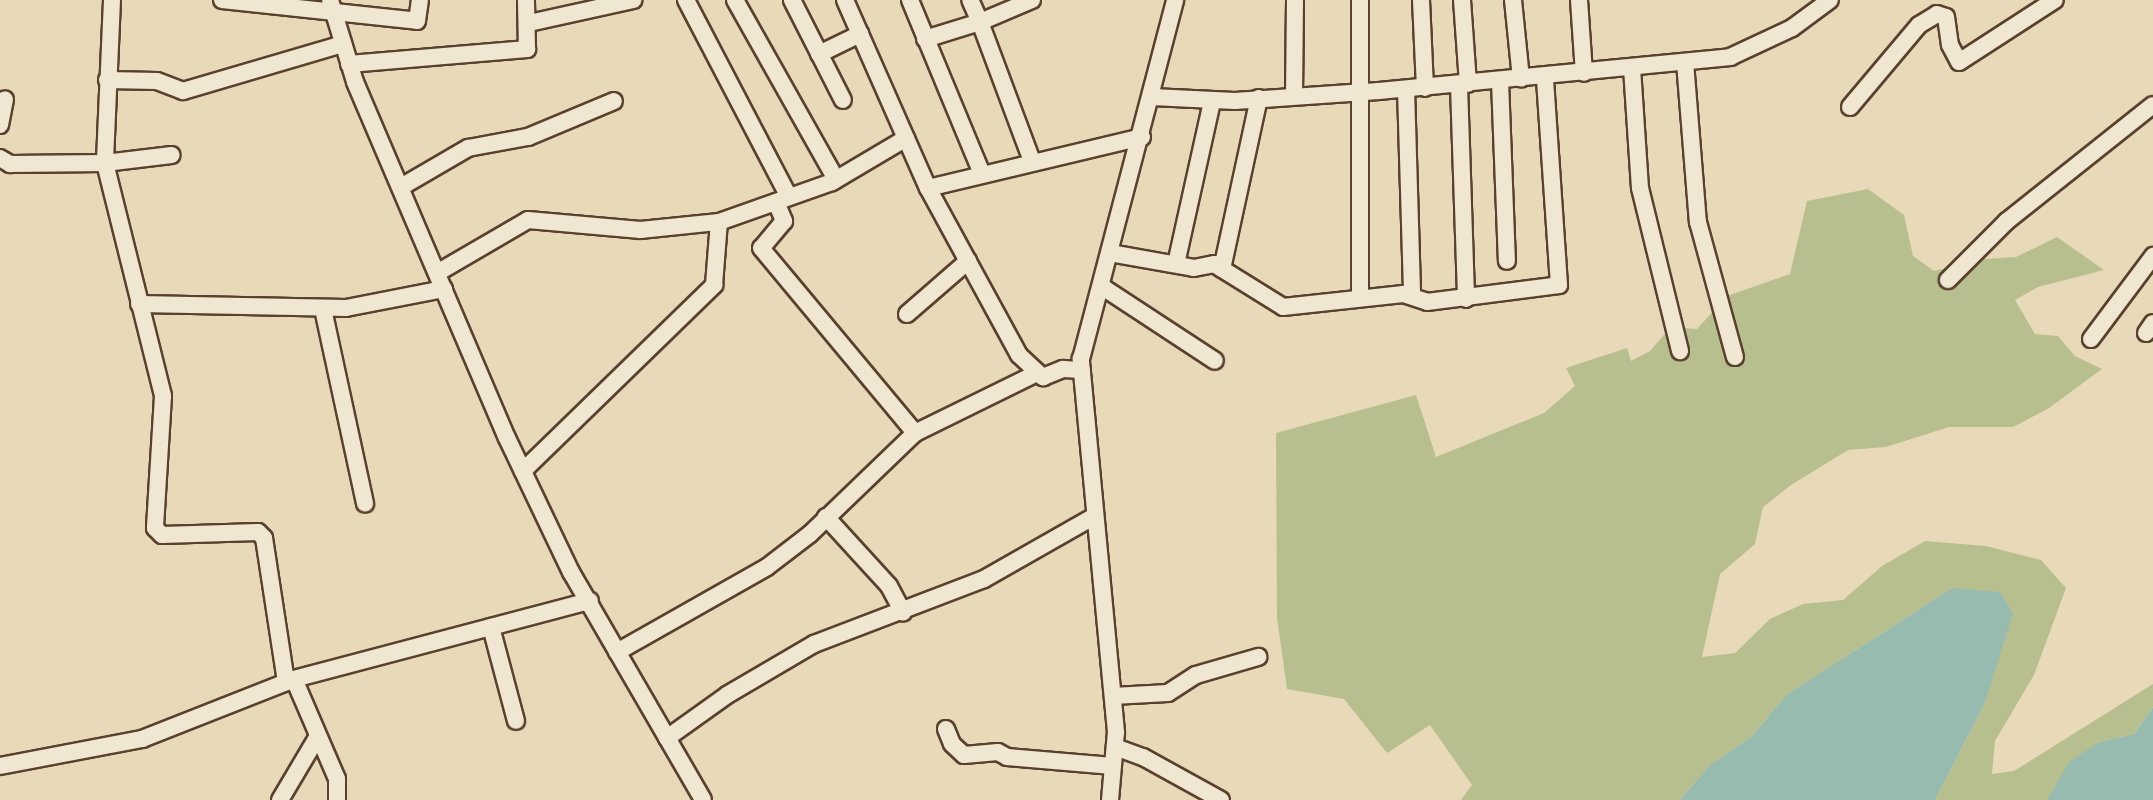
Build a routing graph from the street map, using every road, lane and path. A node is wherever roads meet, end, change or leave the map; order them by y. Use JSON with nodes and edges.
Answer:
{"nodes":[{"id":1,"x":112,"y":0,"type":"edge"},
{"id":2,"x":222,"y":0,"type":"edge"},
{"id":3,"x":420,"y":0,"type":"edge"},
{"id":4,"x":526,"y":0,"type":"edge"},
{"id":5,"x":634,"y":0,"type":"edge"},
{"id":6,"x":687,"y":0,"type":"edge"},
{"id":7,"x":735,"y":0,"type":"edge"},
{"id":8,"x":792,"y":0,"type":"edge"},
{"id":9,"x":845,"y":0,"type":"edge"},
{"id":10,"x":910,"y":0,"type":"edge"},
{"id":11,"x":970,"y":0,"type":"edge"},
{"id":12,"x":1032,"y":0,"type":"edge"},
{"id":13,"x":1175,"y":0,"type":"edge"},
{"id":14,"x":1295,"y":0,"type":"edge"},
{"id":15,"x":1360,"y":0,"type":"edge"},
{"id":16,"x":1421,"y":0,"type":"edge"},
{"id":17,"x":1462,"y":0,"type":"edge"},
{"id":18,"x":1513,"y":0,"type":"edge"},
{"id":19,"x":1579,"y":0,"type":"edge"},
{"id":20,"x":1830,"y":0,"type":"edge"},
{"id":21,"x":2055,"y":0,"type":"edge"},
{"id":22,"x":613,"y":2,"type":"edge"},
{"id":23,"x":332,"y":5,"type":"edge"},
{"id":24,"x":980,"y":22,"type":"junction"},
{"id":25,"x":529,"y":23,"type":"junction"},
{"id":26,"x":860,"y":34,"type":"junction"},
{"id":27,"x":925,"y":39,"type":"junction"},
{"id":28,"x":343,"y":44,"type":"junction"},
{"id":29,"x":819,"y":54,"type":"junction"},
{"id":30,"x":1685,"y":62,"type":"junction"},
{"id":31,"x":349,"y":64,"type":"junction"},
{"id":32,"x":1632,"y":68,"type":"junction"},
{"id":33,"x":1584,"y":73,"type":"junction"},
{"id":34,"x":1545,"y":77,"type":"junction"},
{"id":35,"x":1521,"y":79,"type":"junction"},
{"id":36,"x":107,"y":80,"type":"junction"},
{"id":37,"x":1500,"y":81,"type":"junction"},
{"id":38,"x":1463,"y":84,"type":"junction"},
{"id":39,"x":1425,"y":88,"type":"junction"},
{"id":40,"x":1406,"y":89,"type":"junction"},
{"id":41,"x":1359,"y":92,"type":"junction"},
{"id":42,"x":1294,"y":96,"type":"junction"},
{"id":43,"x":1152,"y":97,"type":"junction"},
{"id":44,"x":1259,"y":98,"type":"junction"},
{"id":45,"x":5,"y":99,"type":"dead end"},
{"id":46,"x":842,"y":100,"type":"dead end"},
{"id":47,"x":614,"y":101,"type":"dead end"},
{"id":48,"x":1212,"y":101,"type":"junction"},
{"id":49,"x":2153,"y":105,"type":"edge"},
{"id":50,"x":1850,"y":107,"type":"dead end"},
{"id":51,"x":0,"y":125,"type":"edge"},
{"id":52,"x":1142,"y":137,"type":"junction"},
{"id":53,"x":906,"y":138,"type":"junction"},
{"id":54,"x":172,"y":155,"type":"dead end"},
{"id":55,"x":0,"y":158,"type":"edge"},
{"id":56,"x":1032,"y":161,"type":"junction"},
{"id":57,"x":105,"y":163,"type":"junction"},
{"id":58,"x":982,"y":174,"type":"junction"},
{"id":59,"x":836,"y":179,"type":"junction"},
{"id":60,"x":401,"y":187,"type":"junction"},
{"id":61,"x":928,"y":188,"type":"junction"},
{"id":62,"x":783,"y":200,"type":"junction"},
{"id":63,"x":719,"y":222,"type":"junction"},
{"id":64,"x":1110,"y":253,"type":"junction"},
{"id":65,"x":2153,"y":257,"type":"edge"},
{"id":66,"x":968,"y":261,"type":"junction"},
{"id":67,"x":1507,"y":261,"type":"dead end"},
{"id":68,"x":1176,"y":264,"type":"junction"},
{"id":69,"x":1223,"y":269,"type":"junction"},
{"id":70,"x":437,"y":273,"type":"junction"},
{"id":71,"x":1948,"y":280,"type":"dead end"},
{"id":72,"x":1101,"y":286,"type":"junction"},
{"id":73,"x":444,"y":289,"type":"junction"},
{"id":74,"x":1412,"y":293,"type":"junction"},
{"id":75,"x":1360,"y":298,"type":"junction"},
{"id":76,"x":1466,"y":299,"type":"junction"},
{"id":77,"x":139,"y":304,"type":"junction"},
{"id":78,"x":323,"y":309,"type":"junction"},
{"id":79,"x":907,"y":314,"type":"dead end"},
{"id":80,"x":2091,"y":339,"type":"dead end"},
{"id":81,"x":1680,"y":352,"type":"dead end"},
{"id":82,"x":1735,"y":357,"type":"dead end"},
{"id":83,"x":1215,"y":361,"type":"dead end"},
{"id":84,"x":1082,"y":370,"type":"junction"},
{"id":85,"x":1035,"y":374,"type":"junction"},
{"id":86,"x":915,"y":433,"type":"junction"},
{"id":87,"x":523,"y":471,"type":"junction"},
{"id":88,"x":365,"y":504,"type":"dead end"},
{"id":89,"x":826,"y":517,"type":"junction"},
{"id":90,"x":1093,"y":517,"type":"junction"},
{"id":91,"x":590,"y":601,"type":"junction"},
{"id":92,"x":903,"y":612,"type":"junction"},
{"id":93,"x":491,"y":627,"type":"junction"},
{"id":94,"x":617,"y":652,"type":"junction"},
{"id":95,"x":1258,"y":657,"type":"dead end"},
{"id":96,"x":290,"y":680,"type":"junction"},
{"id":97,"x":1113,"y":696,"type":"junction"},
{"id":98,"x":516,"y":721,"type":"dead end"},
{"id":99,"x":946,"y":729,"type":"dead end"},
{"id":100,"x":318,"y":736,"type":"junction"},
{"id":101,"x":667,"y":738,"type":"junction"},
{"id":102,"x":1115,"y":747,"type":"junction"},
{"id":103,"x":0,"y":766,"type":"edge"},
{"id":104,"x":1113,"y":766,"type":"junction"},
{"id":105,"x":699,"y":798,"type":"edge"},
{"id":106,"x":280,"y":800,"type":"edge"},
{"id":107,"x":337,"y":800,"type":"edge"},
{"id":108,"x":1110,"y":800,"type":"edge"},
{"id":109,"x":1221,"y":800,"type":"edge"}],
"edges":[{"from":1,"to":36,"type":"street"},
{"from":2,"to":23,"type":"street"},
{"from":3,"to":23,"type":"street"},
{"from":4,"to":25,"type":"street"},
{"from":5,"to":22,"type":"street"},
{"from":6,"to":62,"type":"street"},
{"from":7,"to":59,"type":"street"},
{"from":8,"to":29,"type":"street"},
{"from":9,"to":26,"type":"street"},
{"from":10,"to":27,"type":"street"},
{"from":11,"to":24,"type":"street"},
{"from":12,"to":24,"type":"street"},
{"from":13,"to":43,"type":"street"},
{"from":14,"to":42,"type":"street"},
{"from":15,"to":41,"type":"street"},
{"from":16,"to":39,"type":"street"},
{"from":17,"to":38,"type":"street"},
{"from":18,"to":35,"type":"street"},
{"from":19,"to":33,"type":"street"},
{"from":20,"to":30,"type":"street"},
{"from":21,"to":50,"type":"street"},
{"from":22,"to":25,"type":"street"},
{"from":23,"to":28,"type":"street"},
{"from":24,"to":27,"type":"street"},
{"from":24,"to":56,"type":"street"},
{"from":25,"to":31,"type":"street"},
{"from":26,"to":29,"type":"street"},
{"from":26,"to":53,"type":"street"},
{"from":27,"to":58,"type":"street"},
{"from":28,"to":31,"type":"street"},
{"from":28,"to":36,"type":"street"},
{"from":29,"to":46,"type":"street"},
{"from":30,"to":32,"type":"street"},
{"from":30,"to":82,"type":"street"},
{"from":31,"to":60,"type":"street"},
{"from":32,"to":33,"type":"street"},
{"from":32,"to":81,"type":"street"},
{"from":33,"to":34,"type":"street"},
{"from":34,"to":35,"type":"street"},
{"from":34,"to":76,"type":"street"},
{"from":35,"to":37,"type":"street"},
{"from":36,"to":57,"type":"street"},
{"from":37,"to":38,"type":"street"},
{"from":37,"to":67,"type":"street"},
{"from":38,"to":39,"type":"street"},
{"from":38,"to":76,"type":"street"},
{"from":39,"to":40,"type":"street"},
{"from":40,"to":41,"type":"street"},
{"from":40,"to":74,"type":"street"},
{"from":41,"to":42,"type":"street"},
{"from":41,"to":75,"type":"street"},
{"from":42,"to":44,"type":"street"},
{"from":43,"to":48,"type":"street"},
{"from":43,"to":52,"type":"street"},
{"from":44,"to":48,"type":"street"},
{"from":44,"to":69,"type":"street"},
{"from":45,"to":51,"type":"street"},
{"from":47,"to":60,"type":"street"},
{"from":48,"to":68,"type":"street"},
{"from":49,"to":71,"type":"street"},
{"from":52,"to":56,"type":"street"},
{"from":52,"to":64,"type":"street"},
{"from":53,"to":59,"type":"street"},
{"from":53,"to":61,"type":"street"},
{"from":54,"to":57,"type":"street"},
{"from":55,"to":57,"type":"street"},
{"from":56,"to":58,"type":"street"},
{"from":57,"to":77,"type":"street"},
{"from":58,"to":61,"type":"street"},
{"from":59,"to":62,"type":"street"},
{"from":60,"to":70,"type":"street"},
{"from":61,"to":66,"type":"street"},
{"from":62,"to":63,"type":"street"},
{"from":62,"to":86,"type":"street"},
{"from":63,"to":70,"type":"street"},
{"from":63,"to":87,"type":"street"},
{"from":64,"to":68,"type":"street"},
{"from":64,"to":72,"type":"street"},
{"from":65,"to":80,"type":"street"},
{"from":66,"to":79,"type":"street"},
{"from":66,"to":85,"type":"street"},
{"from":68,"to":69,"type":"street"},
{"from":69,"to":75,"type":"street"},
{"from":70,"to":73,"type":"street"},
{"from":72,"to":83,"type":"street"},
{"from":72,"to":84,"type":"street"},
{"from":73,"to":78,"type":"street"},
{"from":73,"to":87,"type":"street"},
{"from":74,"to":75,"type":"street"},
{"from":74,"to":76,"type":"street"},
{"from":77,"to":78,"type":"street"},
{"from":77,"to":96,"type":"street"},
{"from":78,"to":88,"type":"street"},
{"from":84,"to":85,"type":"street"},
{"from":84,"to":90,"type":"street"},
{"from":85,"to":86,"type":"street"},
{"from":86,"to":89,"type":"street"},
{"from":87,"to":91,"type":"street"},
{"from":89,"to":92,"type":"street"},
{"from":89,"to":94,"type":"street"},
{"from":90,"to":92,"type":"street"},
{"from":90,"to":97,"type":"street"},
{"from":91,"to":93,"type":"street"},
{"from":91,"to":94,"type":"street"},
{"from":92,"to":101,"type":"street"},
{"from":93,"to":96,"type":"street"},
{"from":93,"to":98,"type":"street"},
{"from":94,"to":101,"type":"street"},
{"from":95,"to":97,"type":"street"},
{"from":96,"to":100,"type":"street"},
{"from":96,"to":103,"type":"street"},
{"from":97,"to":102,"type":"street"},
{"from":99,"to":104,"type":"street"},
{"from":100,"to":106,"type":"street"},
{"from":100,"to":107,"type":"street"},
{"from":101,"to":105,"type":"street"},
{"from":102,"to":104,"type":"street"},
{"from":102,"to":109,"type":"street"},
{"from":104,"to":108,"type":"street"}]}
